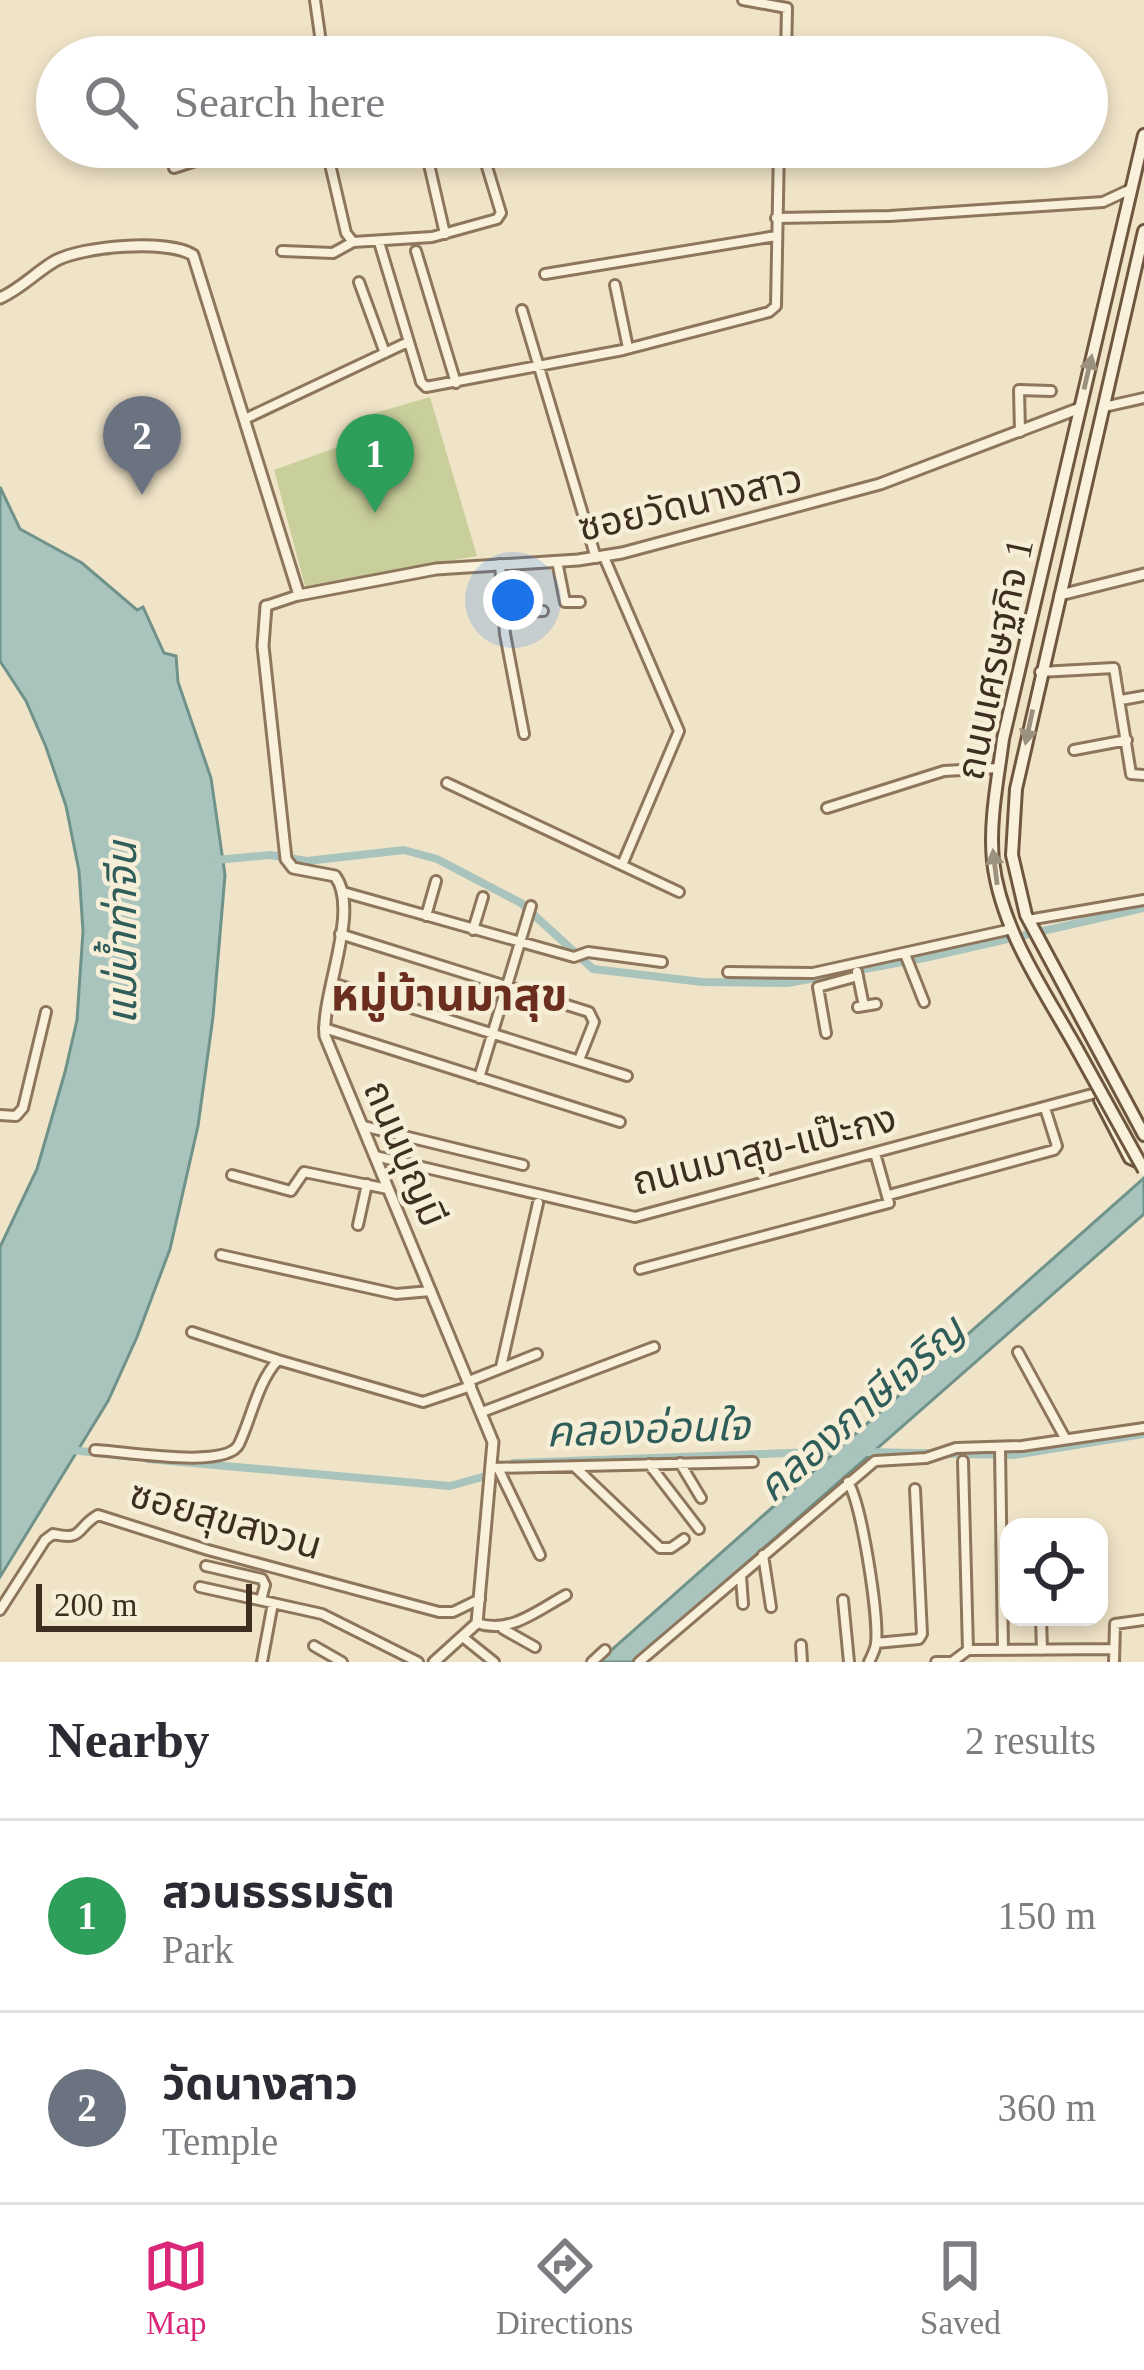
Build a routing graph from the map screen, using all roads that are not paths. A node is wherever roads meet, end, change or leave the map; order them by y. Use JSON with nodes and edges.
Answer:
{"nodes":[{"id":1,"x":315,"y":0,"type":"edge"},
{"id":2,"x":743,"y":0,"type":"edge"},
{"id":3,"x":780,"y":2,"type":"edge"},
{"id":4,"x":320,"y":36,"type":"edge"},
{"id":5,"x":786,"y":36,"type":"edge"},
{"id":6,"x":1144,"y":135,"type":"edge"},
{"id":7,"x":331,"y":168,"type":"edge"},
{"id":8,"x":430,"y":168,"type":"edge"},
{"id":9,"x":487,"y":168,"type":"edge"},
{"id":10,"x":778,"y":168,"type":"edge"},
{"id":11,"x":1132,"y":189,"type":"junction"},
{"id":12,"x":776,"y":218,"type":"junction"},
{"id":13,"x":1144,"y":231,"type":"edge"},
{"id":14,"x":446,"y":234,"type":"junction"},
{"id":15,"x":776,"y":236,"type":"junction"},
{"id":16,"x":353,"y":242,"type":"junction"},
{"id":17,"x":379,"y":242,"type":"junction"},
{"id":18,"x":282,"y":251,"type":"dead end"},
{"id":19,"x":416,"y":251,"type":"dead end"},
{"id":20,"x":544,"y":274,"type":"dead end"},
{"id":21,"x":359,"y":282,"type":"dead end"},
{"id":22,"x":615,"y":285,"type":"dead end"},
{"id":23,"x":0,"y":298,"type":"edge"},
{"id":24,"x":522,"y":310,"type":"dead end"},
{"id":25,"x":409,"y":342,"type":"junction"},
{"id":26,"x":628,"y":348,"type":"junction"},
{"id":27,"x":385,"y":353,"type":"junction"},
{"id":28,"x":539,"y":367,"type":"junction"},
{"id":29,"x":456,"y":383,"type":"junction"},
{"id":30,"x":1052,"y":392,"type":"dead end"},
{"id":31,"x":1144,"y":398,"type":"edge"},
{"id":32,"x":1080,"y":408,"type":"junction"},
{"id":33,"x":1103,"y":408,"type":"junction"},
{"id":34,"x":247,"y":418,"type":"junction"},
{"id":35,"x":1020,"y":432,"type":"junction"},
{"id":36,"x":1052,"y":527,"type":"junction"},
{"id":37,"x":1074,"y":531,"type":"junction"},
{"id":38,"x":600,"y":557,"type":"junction"},
{"id":39,"x":557,"y":561,"type":"junction"},
{"id":40,"x":500,"y":564,"type":"junction"},
{"id":41,"x":1144,"y":574,"type":"edge"},
{"id":42,"x":299,"y":595,"type":"junction"},
{"id":43,"x":1060,"y":596,"type":"junction"},
{"id":44,"x":580,"y":602,"type":"dead end"},
{"id":45,"x":266,"y":606,"type":"joint"},
{"id":46,"x":543,"y":611,"type":"dead end"},
{"id":47,"x":503,"y":613,"type":"junction"},
{"id":48,"x":1040,"y":672,"type":"junction"},
{"id":49,"x":1144,"y":696,"type":"edge"},
{"id":50,"x":1121,"y":700,"type":"junction"},
{"id":51,"x":524,"y":734,"type":"dead end"},
{"id":52,"x":1127,"y":740,"type":"junction"},
{"id":53,"x":1074,"y":749,"type":"dead end"},
{"id":54,"x":999,"y":768,"type":"junction"},
{"id":55,"x":1144,"y":775,"type":"edge"},
{"id":56,"x":447,"y":783,"type":"dead end"},
{"id":57,"x":827,"y":808,"type":"dead end"},
{"id":58,"x":622,"y":865,"type":"junction"},
{"id":59,"x":436,"y":881,"type":"dead end"},
{"id":60,"x":343,"y":892,"type":"junction"},
{"id":61,"x":679,"y":892,"type":"dead end"},
{"id":62,"x":483,"y":897,"type":"dead end"},
{"id":63,"x":1144,"y":900,"type":"edge"},
{"id":64,"x":531,"y":906,"type":"dead end"},
{"id":65,"x":426,"y":916,"type":"junction"},
{"id":66,"x":1028,"y":920,"type":"junction"},
{"id":67,"x":1012,"y":929,"type":"junction"},
{"id":68,"x":473,"y":930,"type":"junction"},
{"id":69,"x":340,"y":934,"type":"junction"},
{"id":70,"x":1036,"y":937,"type":"junction"},
{"id":71,"x":519,"y":944,"type":"junction"},
{"id":72,"x":1019,"y":946,"type":"junction"},
{"id":73,"x":904,"y":954,"type":"junction"},
{"id":74,"x":662,"y":962,"type":"dead end"},
{"id":75,"x":856,"y":970,"type":"junction"},
{"id":76,"x":728,"y":971,"type":"dead end"},
{"id":77,"x":332,"y":983,"type":"junction"},
{"id":78,"x":506,"y":987,"type":"junction"},
{"id":79,"x":924,"y":1002,"type":"dead end"},
{"id":80,"x":876,"y":1004,"type":"dead end"},
{"id":81,"x":46,"y":1012,"type":"dead end"},
{"id":82,"x":324,"y":1028,"type":"junction"},
{"id":83,"x":492,"y":1033,"type":"junction"},
{"id":84,"x":826,"y":1033,"type":"dead end"},
{"id":85,"x":579,"y":1060,"type":"junction"},
{"id":86,"x":628,"y":1076,"type":"dead end"},
{"id":87,"x":479,"y":1078,"type":"junction"},
{"id":88,"x":1096,"y":1093,"type":"junction"},
{"id":89,"x":1045,"y":1108,"type":"junction"},
{"id":90,"x":0,"y":1115,"type":"edge"},
{"id":91,"x":620,"y":1122,"type":"dead end"},
{"id":92,"x":1144,"y":1122,"type":"edge"},
{"id":93,"x":363,"y":1126,"type":"junction"},
{"id":94,"x":1144,"y":1135,"type":"edge"},
{"id":95,"x":874,"y":1153,"type":"junction"},
{"id":96,"x":375,"y":1156,"type":"junction"},
{"id":97,"x":523,"y":1166,"type":"dead end"},
{"id":98,"x":1144,"y":1166,"type":"edge"},
{"id":99,"x":232,"y":1174,"type":"dead end"},
{"id":100,"x":367,"y":1184,"type":"junction"},
{"id":101,"x":389,"y":1189,"type":"junction"},
{"id":102,"x":889,"y":1195,"type":"junction"},
{"id":103,"x":538,"y":1203,"type":"dead end"},
{"id":104,"x":358,"y":1226,"type":"dead end"},
{"id":105,"x":221,"y":1255,"type":"dead end"},
{"id":106,"x":640,"y":1269,"type":"dead end"},
{"id":107,"x":431,"y":1291,"type":"junction"},
{"id":108,"x":192,"y":1332,"type":"dead end"},
{"id":109,"x":654,"y":1347,"type":"dead end"},
{"id":110,"x":1018,"y":1352,"type":"dead end"},
{"id":111,"x":537,"y":1354,"type":"dead end"},
{"id":112,"x":278,"y":1360,"type":"junction"},
{"id":113,"x":501,"y":1367,"type":"junction"},
{"id":114,"x":470,"y":1383,"type":"junction"},
{"id":115,"x":482,"y":1412,"type":"junction"},
{"id":116,"x":1144,"y":1428,"type":"edge"},
{"id":117,"x":1065,"y":1438,"type":"junction"},
{"id":118,"x":94,"y":1450,"type":"dead end"},
{"id":119,"x":1000,"y":1452,"type":"junction"},
{"id":120,"x":963,"y":1461,"type":"dead end"},
{"id":121,"x":679,"y":1462,"type":"junction"},
{"id":122,"x":753,"y":1462,"type":"dead end"},
{"id":123,"x":649,"y":1463,"type":"junction"},
{"id":124,"x":574,"y":1466,"type":"junction"},
{"id":125,"x":496,"y":1468,"type":"junction"},
{"id":126,"x":848,"y":1482,"type":"junction"},
{"id":127,"x":915,"y":1489,"type":"dead end"},
{"id":128,"x":701,"y":1498,"type":"dead end"},
{"id":129,"x":699,"y":1528,"type":"dead end"},
{"id":130,"x":684,"y":1539,"type":"dead end"},
{"id":131,"x":540,"y":1555,"type":"dead end"},
{"id":132,"x":764,"y":1555,"type":"junction"},
{"id":133,"x":206,"y":1566,"type":"dead end"},
{"id":134,"x":741,"y":1575,"type":"junction"},
{"id":135,"x":200,"y":1587,"type":"dead end"},
{"id":136,"x":566,"y":1595,"type":"dead end"},
{"id":137,"x":480,"y":1599,"type":"junction"},
{"id":138,"x":261,"y":1600,"type":"junction"},
{"id":139,"x":843,"y":1600,"type":"dead end"},
{"id":140,"x":273,"y":1603,"type":"junction"},
{"id":141,"x":743,"y":1604,"type":"dead end"},
{"id":142,"x":771,"y":1607,"type":"dead end"},
{"id":143,"x":0,"y":1610,"type":"edge"},
{"id":144,"x":1144,"y":1620,"type":"edge"},
{"id":145,"x":477,"y":1623,"type":"junction"},
{"id":146,"x":1041,"y":1626,"type":"edge"},
{"id":147,"x":502,"y":1628,"type":"junction"},
{"id":148,"x":464,"y":1638,"type":"junction"},
{"id":149,"x":876,"y":1643,"type":"junction"},
{"id":150,"x":800,"y":1645,"type":"dead end"},
{"id":151,"x":314,"y":1646,"type":"dead end"},
{"id":152,"x":535,"y":1647,"type":"dead end"},
{"id":153,"x":1114,"y":1649,"type":"junction"},
{"id":154,"x":605,"y":1650,"type":"dead end"},
{"id":155,"x":968,"y":1650,"type":"junction"},
{"id":156,"x":1003,"y":1650,"type":"junction"},
{"id":157,"x":1042,"y":1650,"type":"junction"},
{"id":158,"x":262,"y":1662,"type":"edge"},
{"id":159,"x":342,"y":1662,"type":"edge"},
{"id":160,"x":418,"y":1662,"type":"edge"},
{"id":161,"x":434,"y":1662,"type":"edge"},
{"id":162,"x":494,"y":1662,"type":"edge"},
{"id":163,"x":592,"y":1662,"type":"edge"},
{"id":164,"x":639,"y":1662,"type":"edge"},
{"id":165,"x":802,"y":1662,"type":"edge"},
{"id":166,"x":849,"y":1662,"type":"edge"},
{"id":167,"x":869,"y":1662,"type":"edge"},
{"id":168,"x":936,"y":1662,"type":"edge"},
{"id":169,"x":1114,"y":1662,"type":"edge"}],
"edges":[{"from":1,"to":4,"type":"street"},
{"from":2,"to":3,"type":"street"},
{"from":3,"to":5,"type":"street"},
{"from":6,"to":11,"type":"main road","name":"ถนนเศรษฐกิจ 1"},
{"from":7,"to":16,"type":"street"},
{"from":8,"to":14,"type":"street"},
{"from":9,"to":14,"type":"street"},
{"from":10,"to":12,"type":"street"},
{"from":11,"to":12,"type":"street"},
{"from":32,"to":11,"type":"main road","name":"ถนนเศรษฐกิจ 1","one_way":true},
{"from":12,"to":15,"type":"street"},
{"from":13,"to":33,"type":"main road","name":"ถนนเศรษฐกิจ 1"},
{"from":14,"to":17,"type":"street"},
{"from":15,"to":20,"type":"street"},
{"from":15,"to":26,"type":"street"},
{"from":16,"to":17,"type":"street"},
{"from":16,"to":18,"type":"street"},
{"from":17,"to":25,"type":"street"},
{"from":19,"to":29,"type":"street"},
{"from":21,"to":27,"type":"street"},
{"from":22,"to":26,"type":"street"},
{"from":23,"to":34,"type":"street"},
{"from":24,"to":28,"type":"street"},
{"from":25,"to":27,"type":"street"},
{"from":25,"to":29,"type":"street"},
{"from":26,"to":28,"type":"street"},
{"from":27,"to":34,"type":"street"},
{"from":28,"to":29,"type":"street"},
{"from":28,"to":38,"type":"street"},
{"from":30,"to":35,"type":"street"},
{"from":31,"to":33,"type":"street"},
{"from":32,"to":35,"type":"street","name":"ซอยวัดนางสาว"},
{"from":32,"to":36,"type":"main road","name":"ถนนเศรษฐกิจ 1"},
{"from":33,"to":37,"type":"main road","name":"ถนนเศรษฐกิจ 1"},
{"from":34,"to":42,"type":"street"},
{"from":35,"to":38,"type":"street","name":"ซอยวัดนางสาว"},
{"from":36,"to":37,"type":"main road"},
{"from":36,"to":54,"type":"main road","name":"ถนนเศรษฐกิจ 1"},
{"from":37,"to":43,"type":"main road","name":"ถนนเศรษฐกิจ 1"},
{"from":38,"to":39,"type":"street","name":"ซอยวัดนางสาว"},
{"from":38,"to":58,"type":"street"},
{"from":39,"to":40,"type":"street","name":"ซอยวัดนางสาว"},
{"from":39,"to":44,"type":"street"},
{"from":40,"to":42,"type":"street","name":"ซอยวัดนางสาว"},
{"from":40,"to":47,"type":"street"},
{"from":41,"to":43,"type":"street"},
{"from":42,"to":45,"type":"street"},
{"from":43,"to":48,"type":"main road","name":"ถนนเศรษฐกิจ 1"},
{"from":45,"to":60,"type":"street"},
{"from":46,"to":47,"type":"street"},
{"from":47,"to":51,"type":"street"},
{"from":48,"to":50,"type":"street"},
{"from":48,"to":66,"type":"main road","name":"ถนนเศรษฐกิจ 1","one_way":true},
{"from":49,"to":50,"type":"street"},
{"from":50,"to":52,"type":"street"},
{"from":52,"to":53,"type":"street"},
{"from":52,"to":55,"type":"street"},
{"from":54,"to":57,"type":"street"},
{"from":67,"to":54,"type":"main road","name":"ถนนเศรษฐกิจ 1","one_way":true},
{"from":56,"to":58,"type":"street"},
{"from":58,"to":61,"type":"street"},
{"from":59,"to":65,"type":"street"},
{"from":60,"to":65,"type":"street"},
{"from":60,"to":69,"type":"street"},
{"from":62,"to":68,"type":"street"},
{"from":63,"to":66,"type":"street"},
{"from":64,"to":71,"type":"street"},
{"from":65,"to":68,"type":"street"},
{"from":66,"to":70,"type":"main road","name":"ถนนเศรษฐกิจ 1"},
{"from":67,"to":72,"type":"main road","name":"ถนนเศรษฐกิจ 1"},
{"from":67,"to":73,"type":"street"},
{"from":68,"to":71,"type":"street"},
{"from":69,"to":77,"type":"street"},
{"from":69,"to":78,"type":"street"},
{"from":70,"to":92,"type":"main road"},
{"from":70,"to":94,"type":"main road","name":"ถนนเศรษฐกิจ 1"},
{"from":71,"to":74,"type":"street"},
{"from":71,"to":78,"type":"street"},
{"from":72,"to":88,"type":"main road"},
{"from":72,"to":98,"type":"main road","name":"ถนนเศรษฐกิจ 1","bridge":true},
{"from":73,"to":75,"type":"street"},
{"from":73,"to":79,"type":"street"},
{"from":75,"to":76,"type":"street"},
{"from":75,"to":80,"type":"street"},
{"from":75,"to":84,"type":"street"},
{"from":77,"to":82,"type":"street"},
{"from":77,"to":83,"type":"street"},
{"from":78,"to":83,"type":"street"},
{"from":78,"to":85,"type":"street"},
{"from":81,"to":90,"type":"street"},
{"from":82,"to":87,"type":"street"},
{"from":82,"to":93,"type":"street","name":"ถนนบุญมี"},
{"from":83,"to":85,"type":"street"},
{"from":83,"to":87,"type":"street"},
{"from":85,"to":86,"type":"street"},
{"from":87,"to":91,"type":"street"},
{"from":88,"to":89,"type":"street","name":"ถนนมาสุข-แป๊ะกง"},
{"from":88,"to":98,"type":"main road"},
{"from":89,"to":95,"type":"street","name":"ถนนมาสุข-แป๊ะกง"},
{"from":89,"to":102,"type":"street"},
{"from":93,"to":96,"type":"street","name":"ถนนบุญมี"},
{"from":93,"to":97,"type":"street"},
{"from":95,"to":96,"type":"street","name":"ถนนมาสุข-แป๊ะกง"},
{"from":95,"to":102,"type":"street"},
{"from":96,"to":101,"type":"street","name":"ถนนบุญมี"},
{"from":99,"to":100,"type":"street"},
{"from":100,"to":101,"type":"street"},
{"from":100,"to":104,"type":"street"},
{"from":101,"to":107,"type":"street","name":"ถนนบุญมี"},
{"from":102,"to":106,"type":"street"},
{"from":103,"to":113,"type":"street"},
{"from":105,"to":107,"type":"street"},
{"from":107,"to":114,"type":"street","name":"ถนนบุญมี"},
{"from":108,"to":112,"type":"street"},
{"from":109,"to":115,"type":"street"},
{"from":110,"to":117,"type":"street"},
{"from":111,"to":113,"type":"street"},
{"from":112,"to":114,"type":"street"},
{"from":112,"to":118,"type":"street"},
{"from":113,"to":114,"type":"street"},
{"from":114,"to":115,"type":"street","name":"ถนนบุญมี"},
{"from":115,"to":125,"type":"street","name":"ถนนบุญมี"},
{"from":116,"to":117,"type":"street"},
{"from":117,"to":119,"type":"street"},
{"from":119,"to":126,"type":"street"},
{"from":119,"to":156,"type":"street"},
{"from":120,"to":155,"type":"street"},
{"from":121,"to":122,"type":"street"},
{"from":121,"to":123,"type":"street"},
{"from":121,"to":128,"type":"street"},
{"from":123,"to":124,"type":"street"},
{"from":123,"to":129,"type":"street"},
{"from":124,"to":125,"type":"street"},
{"from":124,"to":130,"type":"street"},
{"from":125,"to":131,"type":"street"},
{"from":125,"to":137,"type":"street","name":"ถนนบุญมี"},
{"from":126,"to":132,"type":"street"},
{"from":126,"to":149,"type":"street"},
{"from":127,"to":149,"type":"street"},
{"from":132,"to":134,"type":"street"},
{"from":132,"to":142,"type":"street"},
{"from":133,"to":138,"type":"street"},
{"from":134,"to":141,"type":"street"},
{"from":134,"to":164,"type":"street"},
{"from":135,"to":138,"type":"street"},
{"from":136,"to":147,"type":"street"},
{"from":137,"to":143,"type":"street","name":"ซอยสุขสงวน"},
{"from":137,"to":145,"type":"street","name":"ถนนบุญมี"},
{"from":138,"to":140,"type":"street"},
{"from":139,"to":166,"type":"street"},
{"from":140,"to":158,"type":"street"},
{"from":140,"to":160,"type":"street"},
{"from":144,"to":153,"type":"street"},
{"from":145,"to":147,"type":"street"},
{"from":145,"to":148,"type":"street"},
{"from":146,"to":157,"type":"street"},
{"from":147,"to":152,"type":"street"},
{"from":148,"to":161,"type":"street"},
{"from":148,"to":162,"type":"street"},
{"from":149,"to":167,"type":"street"},
{"from":150,"to":165,"type":"street"},
{"from":151,"to":159,"type":"street"},
{"from":153,"to":157,"type":"street"},
{"from":153,"to":169,"type":"street"},
{"from":154,"to":163,"type":"street"},
{"from":155,"to":156,"type":"street"},
{"from":155,"to":168,"type":"street"},
{"from":156,"to":157,"type":"street"}]}
